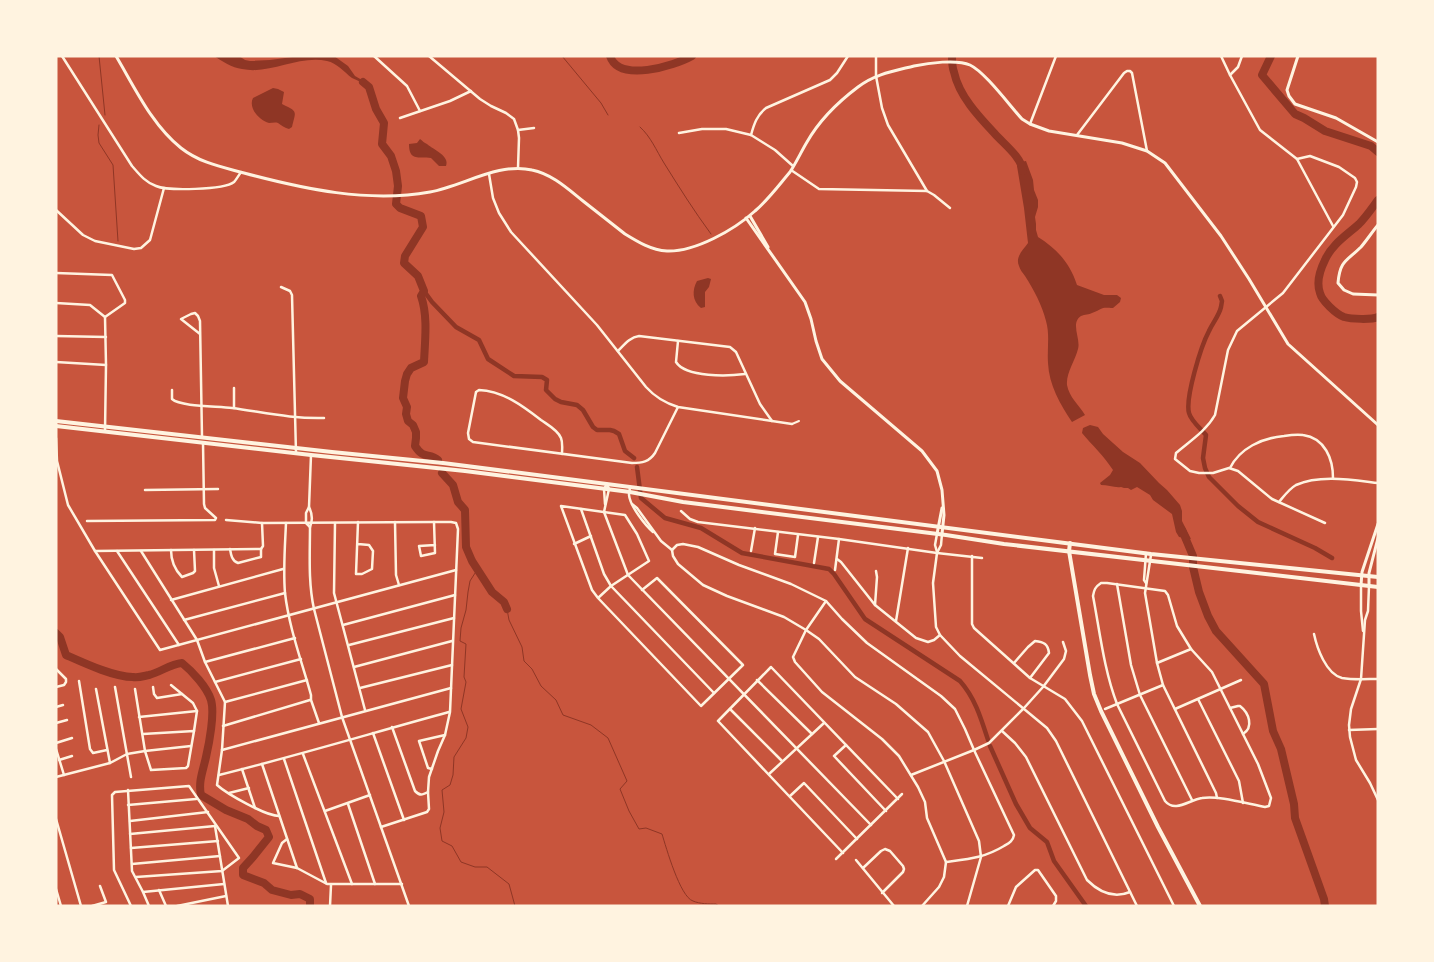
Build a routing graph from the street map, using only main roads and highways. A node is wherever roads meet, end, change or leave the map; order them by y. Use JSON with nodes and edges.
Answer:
{"nodes":[{"id":1,"x":56,"y":421,"type":"edge"},
{"id":2,"x":56,"y":426,"type":"edge"},
{"id":3,"x":274,"y":448,"type":"junction"},
{"id":4,"x":296,"y":451,"type":"junction"},
{"id":5,"x":607,"y":487,"type":"junction"},
{"id":6,"x":630,"y":489,"type":"junction"},
{"id":7,"x":1070,"y":543,"type":"junction"},
{"id":8,"x":1069,"y":551,"type":"junction"},
{"id":9,"x":1378,"y":577,"type":"edge"},
{"id":10,"x":1378,"y":586,"type":"edge"},
{"id":11,"x":1200,"y":906,"type":"edge"}],
"edges":[{"from":1,"to":3,"type":"main road"},
{"from":2,"to":3,"type":"main road"},
{"from":3,"to":4,"type":"main road"},
{"from":4,"to":5,"type":"main road"},
{"from":4,"to":5,"type":"main road"},
{"from":5,"to":6,"type":"main road"},
{"from":6,"to":7,"type":"main road"},
{"from":6,"to":8,"type":"main road"},
{"from":7,"to":8,"type":"main road"},
{"from":7,"to":9,"type":"main road"},
{"from":8,"to":10,"type":"main road"},
{"from":8,"to":11,"type":"main road"}]}
